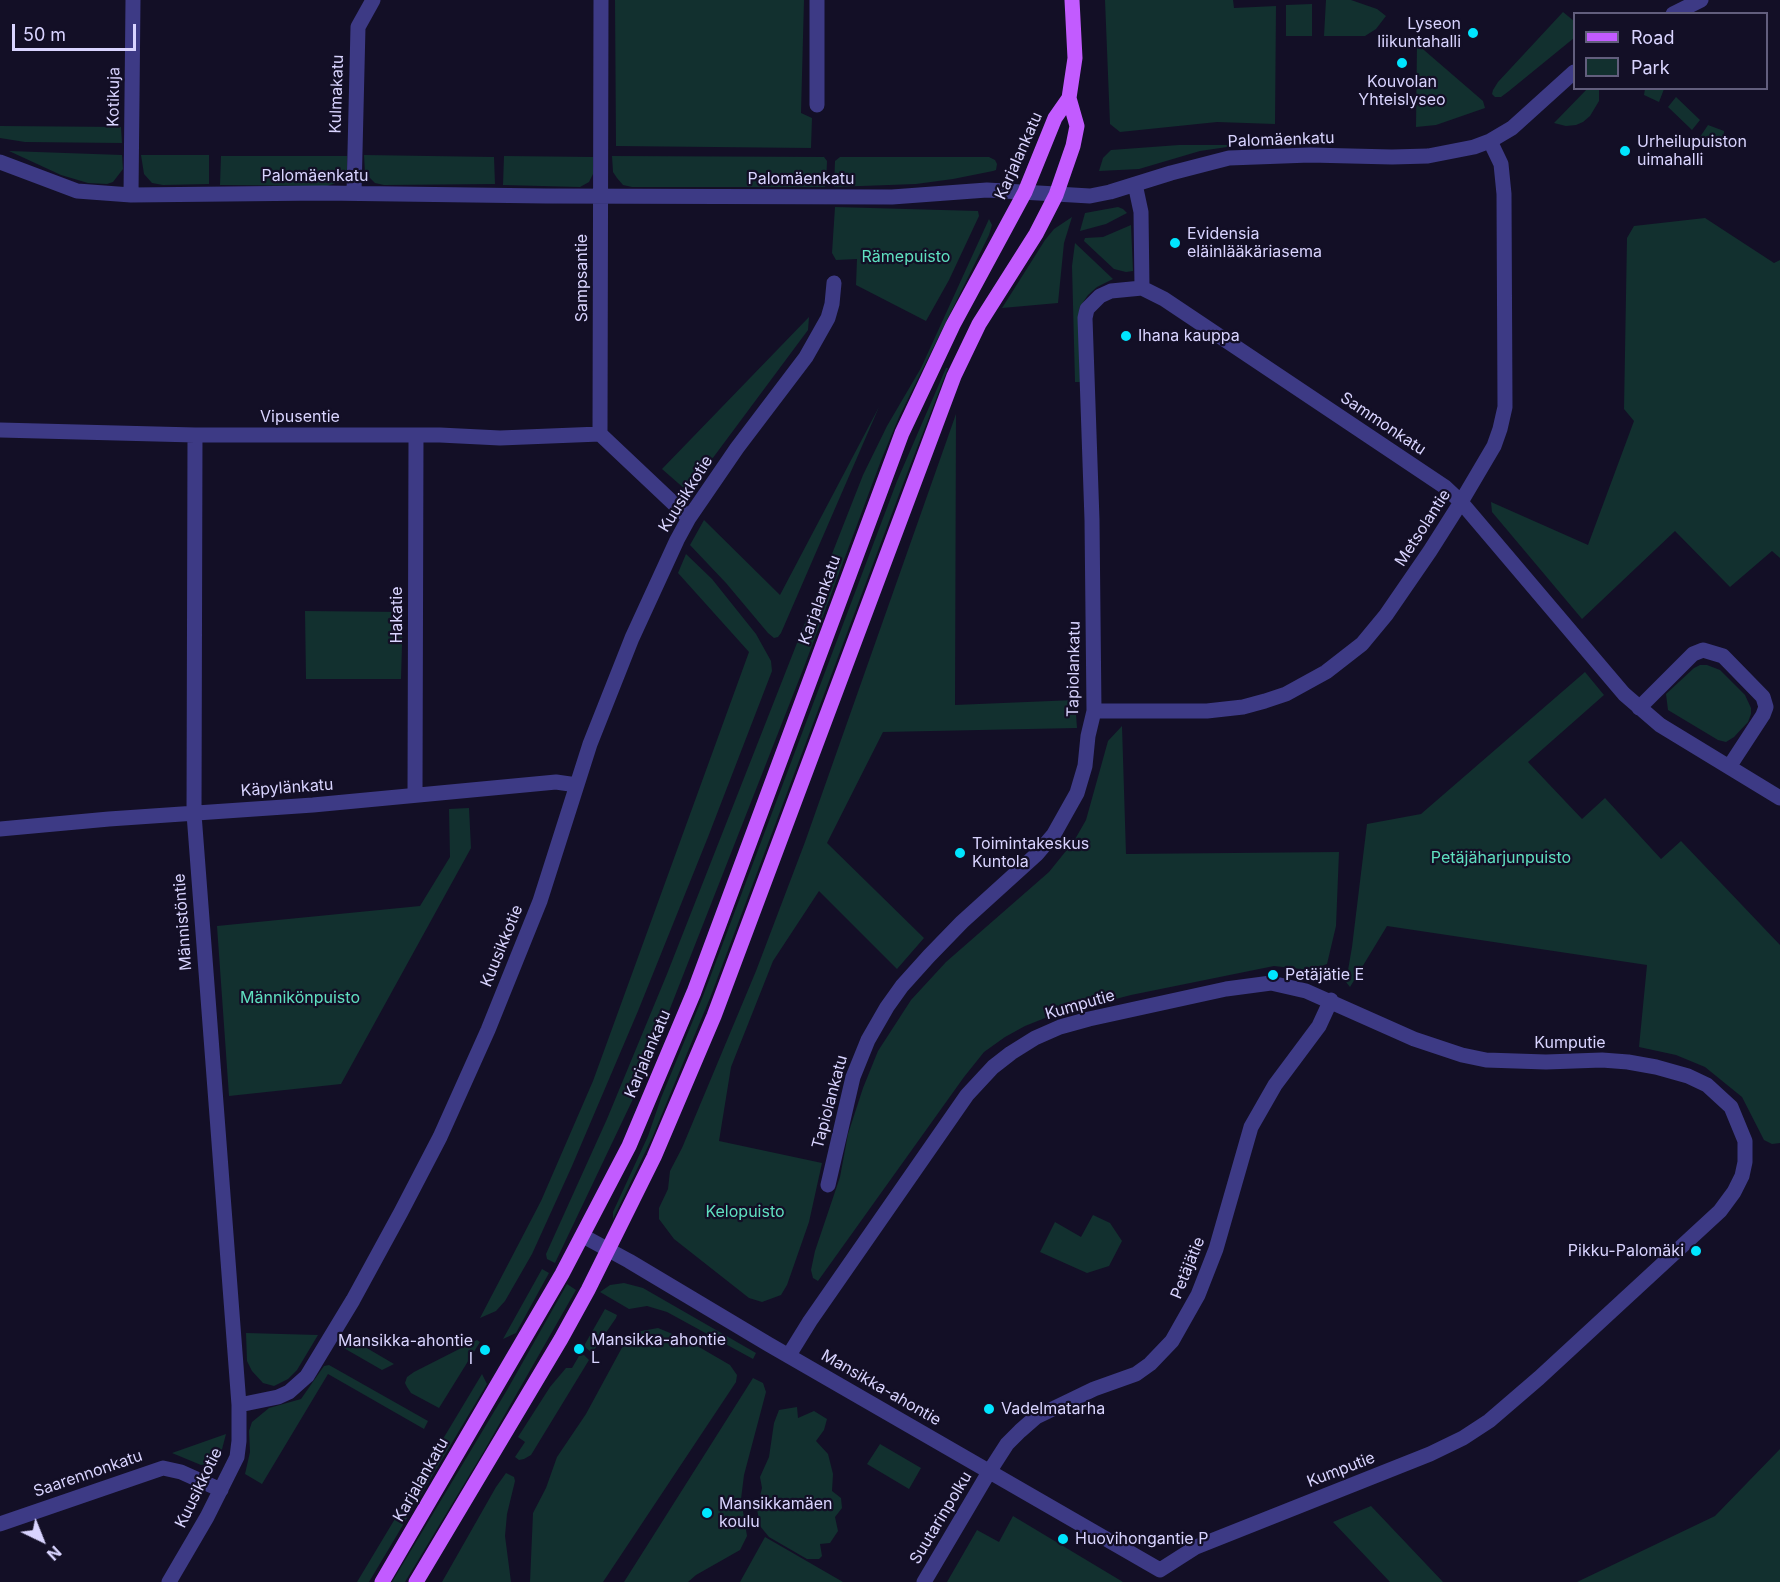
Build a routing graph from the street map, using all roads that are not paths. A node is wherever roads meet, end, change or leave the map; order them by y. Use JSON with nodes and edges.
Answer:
{"nodes":[{"id":1,"x":133,"y":0,"type":"edge"},
{"id":2,"x":601,"y":0,"type":"edge"},
{"id":3,"x":817,"y":0,"type":"edge"},
{"id":4,"x":1072,"y":0,"type":"edge"},
{"id":5,"x":1701,"y":0,"type":"edge"},
{"id":6,"x":365,"y":3,"type":"edge"},
{"id":7,"x":1677,"y":12,"type":"edge"},
{"id":8,"x":1573,"y":74,"type":"edge"},
{"id":9,"x":1069,"y":98,"type":"junction"},
{"id":10,"x":817,"y":105,"type":"dead end"},
{"id":11,"x":1490,"y":141,"type":"junction"},
{"id":12,"x":0,"y":162,"type":"edge"},
{"id":13,"x":1135,"y":184,"type":"junction"},
{"id":14,"x":1025,"y":192,"type":"junction"},
{"id":15,"x":354,"y":193,"type":"junction"},
{"id":16,"x":131,"y":195,"type":"junction"},
{"id":17,"x":1056,"y":195,"type":"junction"},
{"id":18,"x":601,"y":196,"type":"junction"},
{"id":19,"x":834,"y":284,"type":"dead end"},
{"id":20,"x":1142,"y":288,"type":"junction"},
{"id":21,"x":0,"y":430,"type":"edge"},
{"id":22,"x":600,"y":434,"type":"junction"},
{"id":23,"x":195,"y":435,"type":"junction"},
{"id":24,"x":416,"y":436,"type":"junction"},
{"id":25,"x":1461,"y":502,"type":"junction"},
{"id":26,"x":689,"y":518,"type":"junction"},
{"id":27,"x":1639,"y":708,"type":"junction"},
{"id":28,"x":1094,"y":711,"type":"junction"},
{"id":29,"x":1729,"y":767,"type":"junction"},
{"id":30,"x":577,"y":785,"type":"junction"},
{"id":31,"x":415,"y":794,"type":"junction"},
{"id":32,"x":1780,"y":798,"type":"edge"},
{"id":33,"x":194,"y":814,"type":"junction"},
{"id":34,"x":0,"y":829,"type":"edge"},
{"id":35,"x":1331,"y":1000,"type":"junction"},
{"id":36,"x":828,"y":1185,"type":"dead end"},
{"id":37,"x":583,"y":1236,"type":"junction"},
{"id":38,"x":609,"y":1250,"type":"junction"},
{"id":39,"x":789,"y":1355,"type":"junction"},
{"id":40,"x":239,"y":1405,"type":"junction"},
{"id":41,"x":988,"y":1472,"type":"junction"},
{"id":42,"x":221,"y":1490,"type":"junction"},
{"id":43,"x":0,"y":1524,"type":"edge"},
{"id":44,"x":1158,"y":1576,"type":"edge"},
{"id":45,"x":169,"y":1582,"type":"edge"},
{"id":46,"x":382,"y":1582,"type":"edge"},
{"id":47,"x":416,"y":1582,"type":"edge"},
{"id":48,"x":924,"y":1582,"type":"edge"}],
"edges":[{"from":1,"to":16,"type":"street","name":"Kotikuja"},
{"from":2,"to":18,"type":"street","name":"Sampsantie"},
{"from":3,"to":10,"type":"street"},
{"from":4,"to":9,"type":"main road"},
{"from":5,"to":7,"type":"street"},
{"from":6,"to":15,"type":"street","name":"Kulmakatu"},
{"from":8,"to":11,"type":"street","name":"Palomäenkatu"},
{"from":9,"to":14,"type":"main road","name":"Karjalankatu"},
{"from":9,"to":17,"type":"main road"},
{"from":11,"to":13,"type":"street","name":"Palomäenkatu"},
{"from":11,"to":25,"type":"street","name":"Metsolantie"},
{"from":12,"to":16,"type":"street","name":"Palomäenkatu"},
{"from":13,"to":17,"type":"street","name":"Palomäenkatu"},
{"from":13,"to":20,"type":"street"},
{"from":14,"to":17,"type":"street","name":"Palomäenkatu"},
{"from":14,"to":18,"type":"street","name":"Palomäenkatu"},
{"from":14,"to":37,"type":"main road","name":"Karjalankatu"},
{"from":15,"to":16,"type":"street","name":"Palomäenkatu"},
{"from":15,"to":18,"type":"street","name":"Palomäenkatu"},
{"from":17,"to":38,"type":"main road"},
{"from":18,"to":22,"type":"street","name":"Sampsantie"},
{"from":19,"to":26,"type":"street","name":"Kuusikkotie"},
{"from":20,"to":25,"type":"street","name":"Sammonkatu"},
{"from":20,"to":28,"type":"street","name":"Tapiolankatu"},
{"from":21,"to":23,"type":"street","name":"Vipusentie"},
{"from":22,"to":24,"type":"street","name":"Vipusentie"},
{"from":22,"to":26,"type":"street"},
{"from":23,"to":24,"type":"street","name":"Vipusentie"},
{"from":23,"to":33,"type":"street","name":"Männistöntie"},
{"from":24,"to":31,"type":"street","name":"Hakatie"},
{"from":25,"to":27,"type":"street","name":"Sammonkatu"},
{"from":25,"to":28,"type":"street","name":"Metsolantie"},
{"from":26,"to":30,"type":"street","name":"Kuusikkotie"},
{"from":27,"to":29,"type":"street","name":"Sammonkatu"},
{"from":27,"to":29,"type":"street"},
{"from":28,"to":36,"type":"street","name":"Tapiolankatu"},
{"from":29,"to":32,"type":"street","name":"Sammonkatu"},
{"from":30,"to":31,"type":"street","name":"Käpylänkatu"},
{"from":30,"to":40,"type":"street","name":"Kuusikkotie"},
{"from":31,"to":33,"type":"street","name":"Käpylänkatu"},
{"from":33,"to":34,"type":"street","name":"Käpylänkatu"},
{"from":33,"to":40,"type":"street","name":"Männistöntie"},
{"from":35,"to":39,"type":"street","name":"Kumputie"},
{"from":35,"to":41,"type":"street","name":"Petäjätie"},
{"from":35,"to":44,"type":"street","name":"Kumputie"},
{"from":37,"to":38,"type":"street","name":"Mansikka-ahontie"},
{"from":37,"to":46,"type":"main road","name":"Karjalankatu"},
{"from":38,"to":39,"type":"street","name":"Mansikka-ahontie"},
{"from":38,"to":47,"type":"main road"},
{"from":39,"to":41,"type":"street","name":"Mansikka-ahontie"},
{"from":40,"to":42,"type":"street","name":"Kuusikkotie"},
{"from":41,"to":44,"type":"street","name":"Mansikka-ahontie"},
{"from":41,"to":48,"type":"street","name":"Suutarinpolku"},
{"from":42,"to":43,"type":"street","name":"Saarennonkatu"},
{"from":42,"to":45,"type":"street","name":"Kuusikkotie"}]}
